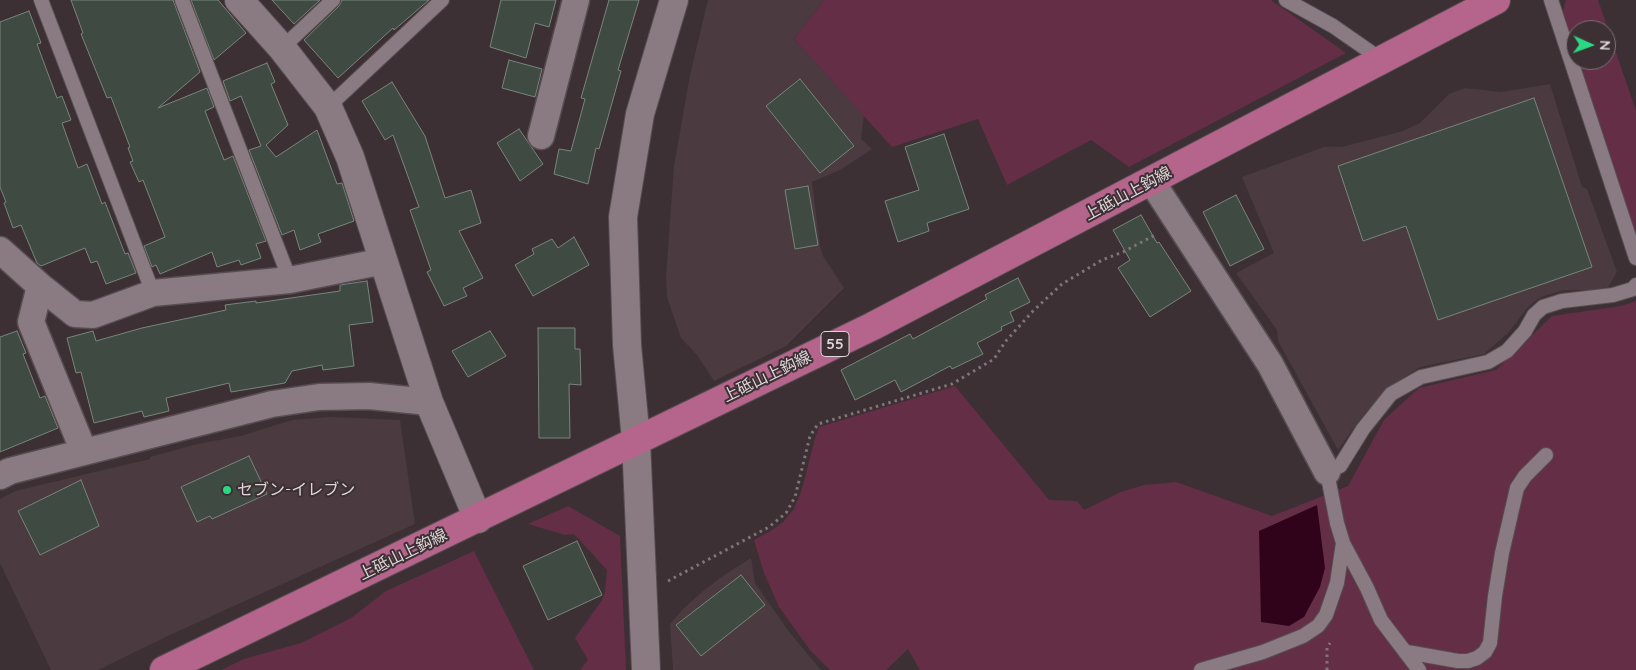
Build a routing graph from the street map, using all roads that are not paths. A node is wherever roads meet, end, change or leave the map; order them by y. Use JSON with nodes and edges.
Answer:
{"nodes":[{"id":1,"x":41,"y":0,"type":"edge"},
{"id":2,"x":182,"y":0,"type":"edge"},
{"id":3,"x":239,"y":0,"type":"edge"},
{"id":4,"x":333,"y":0,"type":"edge"},
{"id":5,"x":442,"y":0,"type":"edge"},
{"id":6,"x":576,"y":0,"type":"edge"},
{"id":7,"x":674,"y":0,"type":"edge"},
{"id":8,"x":1286,"y":0,"type":"edge"},
{"id":9,"x":1496,"y":0,"type":"edge"},
{"id":10,"x":1551,"y":0,"type":"edge"},
{"id":11,"x":282,"y":48,"type":"junction"},
{"id":12,"x":1382,"y":60,"type":"junction"},
{"id":13,"x":328,"y":107,"type":"junction"},
{"id":14,"x":541,"y":136,"type":"dead end"},
{"id":15,"x":1152,"y":182,"type":"junction"},
{"id":16,"x":0,"y":250,"type":"edge"},
{"id":17,"x":1636,"y":258,"type":"edge"},
{"id":18,"x":384,"y":261,"type":"junction"},
{"id":19,"x":290,"y":280,"type":"junction"},
{"id":20,"x":1636,"y":285,"type":"edge"},
{"id":21,"x":40,"y":286,"type":"junction"},
{"id":22,"x":153,"y":292,"type":"junction"},
{"id":23,"x":429,"y":402,"type":"junction"},
{"id":24,"x":636,"y":440,"type":"junction"},
{"id":25,"x":84,"y":452,"type":"junction"},
{"id":26,"x":1546,"y":454,"type":"dead end"},
{"id":27,"x":1327,"y":472,"type":"junction"},
{"id":28,"x":0,"y":476,"type":"edge"},
{"id":29,"x":478,"y":518,"type":"junction"},
{"id":30,"x":1343,"y":543,"type":"junction"},
{"id":31,"x":1407,"y":652,"type":"junction"},
{"id":32,"x":1208,"y":669,"type":"edge"},
{"id":33,"x":164,"y":670,"type":"edge"},
{"id":34,"x":646,"y":670,"type":"edge"},
{"id":35,"x":1419,"y":670,"type":"edge"}],
"edges":[{"from":1,"to":22,"type":"lane"},
{"from":2,"to":19,"type":"lane"},
{"from":3,"to":11,"type":"street"},
{"from":4,"to":11,"type":"lane"},
{"from":5,"to":13,"type":"lane"},
{"from":6,"to":14,"type":"street"},
{"from":7,"to":24,"type":"street"},
{"from":8,"to":12,"type":"lane"},
{"from":9,"to":12,"type":"main road","name":"上砥山上鈎線","number":"55"},
{"from":10,"to":17,"type":"lane"},
{"from":11,"to":13,"type":"street"},
{"from":12,"to":15,"type":"main road","name":"上砥山上鈎線","number":"55"},
{"from":13,"to":18,"type":"street"},
{"from":15,"to":24,"type":"main road","name":"上砥山上鈎線","number":"55"},
{"from":15,"to":27,"type":"street"},
{"from":16,"to":21,"type":"street"},
{"from":18,"to":19,"type":"street"},
{"from":18,"to":23,"type":"street"},
{"from":19,"to":22,"type":"street"},
{"from":20,"to":27,"type":"lane"},
{"from":21,"to":22,"type":"street"},
{"from":21,"to":25,"type":"street"},
{"from":23,"to":25,"type":"street"},
{"from":23,"to":29,"type":"street"},
{"from":24,"to":29,"type":"main road","name":"上砥山上鈎線","number":"55"},
{"from":24,"to":34,"type":"street"},
{"from":25,"to":28,"type":"street"},
{"from":26,"to":31,"type":"lane"},
{"from":27,"to":30,"type":"lane"},
{"from":29,"to":33,"type":"main road","name":"上砥山上鈎線","number":"55"},
{"from":30,"to":31,"type":"lane"},
{"from":30,"to":32,"type":"lane"},
{"from":31,"to":35,"type":"lane"}]}
